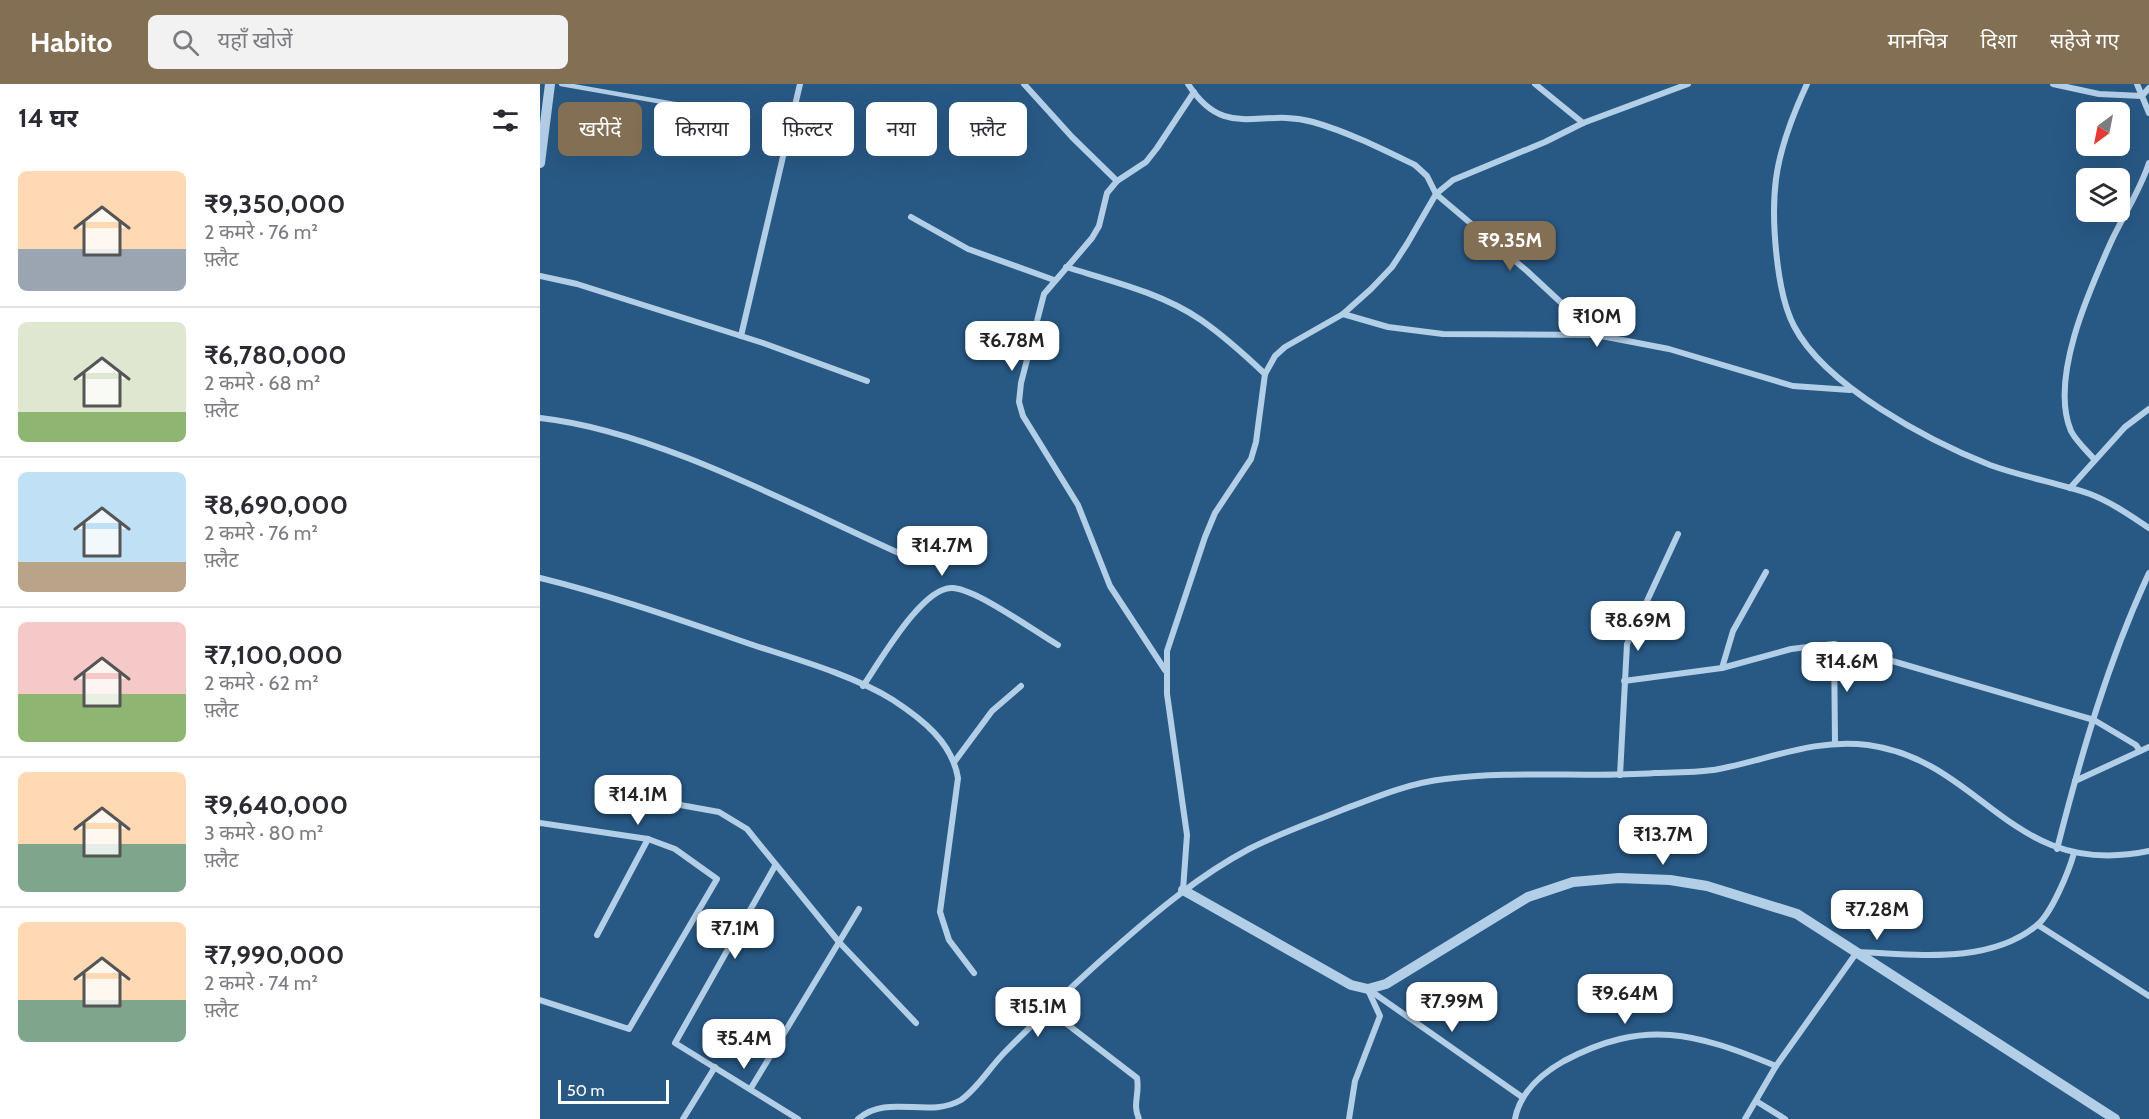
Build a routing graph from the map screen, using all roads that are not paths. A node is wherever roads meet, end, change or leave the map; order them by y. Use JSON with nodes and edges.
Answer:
{"nodes":[{"id":1,"x":550,"y":84,"type":"edge"},
{"id":2,"x":561,"y":84,"type":"edge"},
{"id":3,"x":800,"y":84,"type":"edge"},
{"id":4,"x":1024,"y":84,"type":"edge"},
{"id":5,"x":1188,"y":84,"type":"edge"},
{"id":6,"x":1535,"y":84,"type":"edge"},
{"id":7,"x":1688,"y":84,"type":"edge"},
{"id":8,"x":1807,"y":84,"type":"edge"},
{"id":9,"x":2052,"y":84,"type":"edge"},
{"id":10,"x":2137,"y":84,"type":"edge"},
{"id":11,"x":2149,"y":88,"type":"edge"},
{"id":12,"x":1194,"y":93,"type":"junction"},
{"id":13,"x":2142,"y":96,"type":"junction"},
{"id":14,"x":663,"y":102,"type":"edge"},
{"id":15,"x":2149,"y":113,"type":"edge"},
{"id":16,"x":1583,"y":123,"type":"junction"},
{"id":17,"x":540,"y":163,"type":"edge"},
{"id":18,"x":2149,"y":163,"type":"edge"},
{"id":19,"x":1117,"y":181,"type":"junction"},
{"id":20,"x":1436,"y":194,"type":"junction"},
{"id":21,"x":911,"y":217,"type":"dead end"},
{"id":22,"x":1066,"y":267,"type":"junction"},
{"id":23,"x":540,"y":276,"type":"edge"},
{"id":24,"x":1054,"y":280,"type":"junction"},
{"id":25,"x":1343,"y":314,"type":"junction"},
{"id":26,"x":1596,"y":335,"type":"junction"},
{"id":27,"x":741,"y":336,"type":"junction"},
{"id":28,"x":1265,"y":374,"type":"junction"},
{"id":29,"x":867,"y":381,"type":"dead end"},
{"id":30,"x":1850,"y":390,"type":"junction"},
{"id":31,"x":2149,"y":410,"type":"edge"},
{"id":32,"x":540,"y":418,"type":"edge"},
{"id":33,"x":2094,"y":459,"type":"junction"},
{"id":34,"x":2070,"y":488,"type":"junction"},
{"id":35,"x":2149,"y":528,"type":"edge"},
{"id":36,"x":1678,"y":534,"type":"dead end"},
{"id":37,"x":899,"y":553,"type":"dead end"},
{"id":38,"x":1766,"y":572,"type":"dead end"},
{"id":39,"x":2149,"y":573,"type":"edge"},
{"id":40,"x":540,"y":578,"type":"edge"},
{"id":41,"x":1834,"y":644,"type":"junction"},
{"id":42,"x":1058,"y":645,"type":"dead end"},
{"id":43,"x":1722,"y":668,"type":"junction"},
{"id":44,"x":1165,"y":670,"type":"junction"},
{"id":45,"x":1624,"y":681,"type":"junction"},
{"id":46,"x":1021,"y":686,"type":"dead end"},
{"id":47,"x":863,"y":687,"type":"junction"},
{"id":48,"x":2094,"y":720,"type":"junction"},
{"id":49,"x":1835,"y":743,"type":"junction"},
{"id":50,"x":2149,"y":747,"type":"edge"},
{"id":51,"x":2140,"y":751,"type":"junction"},
{"id":52,"x":955,"y":761,"type":"junction"},
{"id":53,"x":1620,"y":776,"type":"junction"},
{"id":54,"x":2075,"y":781,"type":"junction"},
{"id":55,"x":614,"y":793,"type":"dead end"},
{"id":56,"x":540,"y":823,"type":"edge"},
{"id":57,"x":648,"y":839,"type":"junction"},
{"id":58,"x":2057,"y":849,"type":"junction"},
{"id":59,"x":2149,"y":851,"type":"edge"},
{"id":60,"x":2074,"y":853,"type":"junction"},
{"id":61,"x":775,"y":866,"type":"junction"},
{"id":62,"x":1183,"y":890,"type":"junction"},
{"id":63,"x":859,"y":909,"type":"dead end"},
{"id":64,"x":2038,"y":925,"type":"junction"},
{"id":65,"x":597,"y":935,"type":"dead end"},
{"id":66,"x":839,"y":942,"type":"junction"},
{"id":67,"x":1857,"y":952,"type":"junction"},
{"id":68,"x":974,"y":973,"type":"dead end"},
{"id":69,"x":1368,"y":989,"type":"junction"},
{"id":70,"x":2149,"y":996,"type":"edge"},
{"id":71,"x":540,"y":1000,"type":"edge"},
{"id":72,"x":1050,"y":1011,"type":"junction"},
{"id":73,"x":916,"y":1023,"type":"dead end"},
{"id":74,"x":1776,"y":1066,"type":"junction"},
{"id":75,"x":715,"y":1067,"type":"junction"},
{"id":76,"x":751,"y":1088,"type":"junction"},
{"id":77,"x":1522,"y":1097,"type":"junction"},
{"id":78,"x":1756,"y":1101,"type":"junction"},
{"id":79,"x":683,"y":1119,"type":"edge"},
{"id":80,"x":798,"y":1119,"type":"edge"},
{"id":81,"x":858,"y":1119,"type":"edge"},
{"id":82,"x":1139,"y":1119,"type":"edge"},
{"id":83,"x":1349,"y":1119,"type":"edge"},
{"id":84,"x":1515,"y":1119,"type":"edge"},
{"id":85,"x":1745,"y":1119,"type":"edge"},
{"id":86,"x":1785,"y":1119,"type":"edge"},
{"id":87,"x":2115,"y":1119,"type":"edge"}],
"edges":[{"from":1,"to":17,"type":"street"},
{"from":2,"to":14,"type":"lane"},
{"from":3,"to":27,"type":"street"},
{"from":4,"to":19,"type":"street"},
{"from":5,"to":12,"type":"street"},
{"from":6,"to":16,"type":"street"},
{"from":7,"to":16,"type":"street"},
{"from":8,"to":30,"type":"street"},
{"from":9,"to":13,"type":"street"},
{"from":10,"to":13,"type":"street"},
{"from":11,"to":13,"type":"street"},
{"from":12,"to":19,"type":"street"},
{"from":12,"to":20,"type":"street"},
{"from":13,"to":15,"type":"street"},
{"from":16,"to":20,"type":"street"},
{"from":18,"to":33,"type":"street"},
{"from":19,"to":22,"type":"street"},
{"from":20,"to":25,"type":"street"},
{"from":20,"to":26,"type":"street"},
{"from":21,"to":24,"type":"street"},
{"from":22,"to":24,"type":"street"},
{"from":22,"to":28,"type":"street"},
{"from":23,"to":27,"type":"street"},
{"from":24,"to":44,"type":"street"},
{"from":25,"to":26,"type":"street"},
{"from":25,"to":28,"type":"street"},
{"from":26,"to":30,"type":"street"},
{"from":27,"to":29,"type":"street"},
{"from":28,"to":44,"type":"street"},
{"from":30,"to":34,"type":"street"},
{"from":31,"to":33,"type":"street"},
{"from":32,"to":37,"type":"street"},
{"from":33,"to":34,"type":"street"},
{"from":34,"to":35,"type":"street"},
{"from":36,"to":45,"type":"street"},
{"from":38,"to":43,"type":"street"},
{"from":39,"to":48,"type":"street"},
{"from":40,"to":47,"type":"street"},
{"from":41,"to":43,"type":"street"},
{"from":41,"to":48,"type":"street"},
{"from":41,"to":49,"type":"street"},
{"from":42,"to":47,"type":"street"},
{"from":43,"to":45,"type":"street"},
{"from":44,"to":62,"type":"street"},
{"from":45,"to":53,"type":"street"},
{"from":46,"to":52,"type":"street"},
{"from":47,"to":52,"type":"street"},
{"from":48,"to":51,"type":"street"},
{"from":48,"to":54,"type":"street"},
{"from":49,"to":53,"type":"street"},
{"from":49,"to":58,"type":"street"},
{"from":50,"to":51,"type":"street"},
{"from":51,"to":54,"type":"street"},
{"from":52,"to":68,"type":"street"},
{"from":53,"to":62,"type":"street"},
{"from":54,"to":58,"type":"street"},
{"from":55,"to":61,"type":"street"},
{"from":56,"to":57,"type":"street"},
{"from":57,"to":65,"type":"street"},
{"from":57,"to":71,"type":"street"},
{"from":58,"to":60,"type":"street"},
{"from":59,"to":60,"type":"street"},
{"from":60,"to":64,"type":"street"},
{"from":61,"to":66,"type":"street"},
{"from":61,"to":75,"type":"street"},
{"from":62,"to":69,"type":"street"},
{"from":62,"to":72,"type":"street"},
{"from":63,"to":66,"type":"street"},
{"from":64,"to":67,"type":"street"},
{"from":64,"to":70,"type":"street"},
{"from":66,"to":73,"type":"street"},
{"from":66,"to":76,"type":"street"},
{"from":67,"to":69,"type":"street"},
{"from":67,"to":74,"type":"street"},
{"from":67,"to":87,"type":"street"},
{"from":69,"to":77,"type":"street"},
{"from":69,"to":83,"type":"street"},
{"from":72,"to":81,"type":"street"},
{"from":72,"to":82,"type":"street"},
{"from":74,"to":77,"type":"street"},
{"from":74,"to":78,"type":"street"},
{"from":75,"to":76,"type":"street"},
{"from":75,"to":79,"type":"street"},
{"from":76,"to":80,"type":"street"},
{"from":77,"to":84,"type":"street"},
{"from":78,"to":85,"type":"street"},
{"from":78,"to":86,"type":"street"}]}
